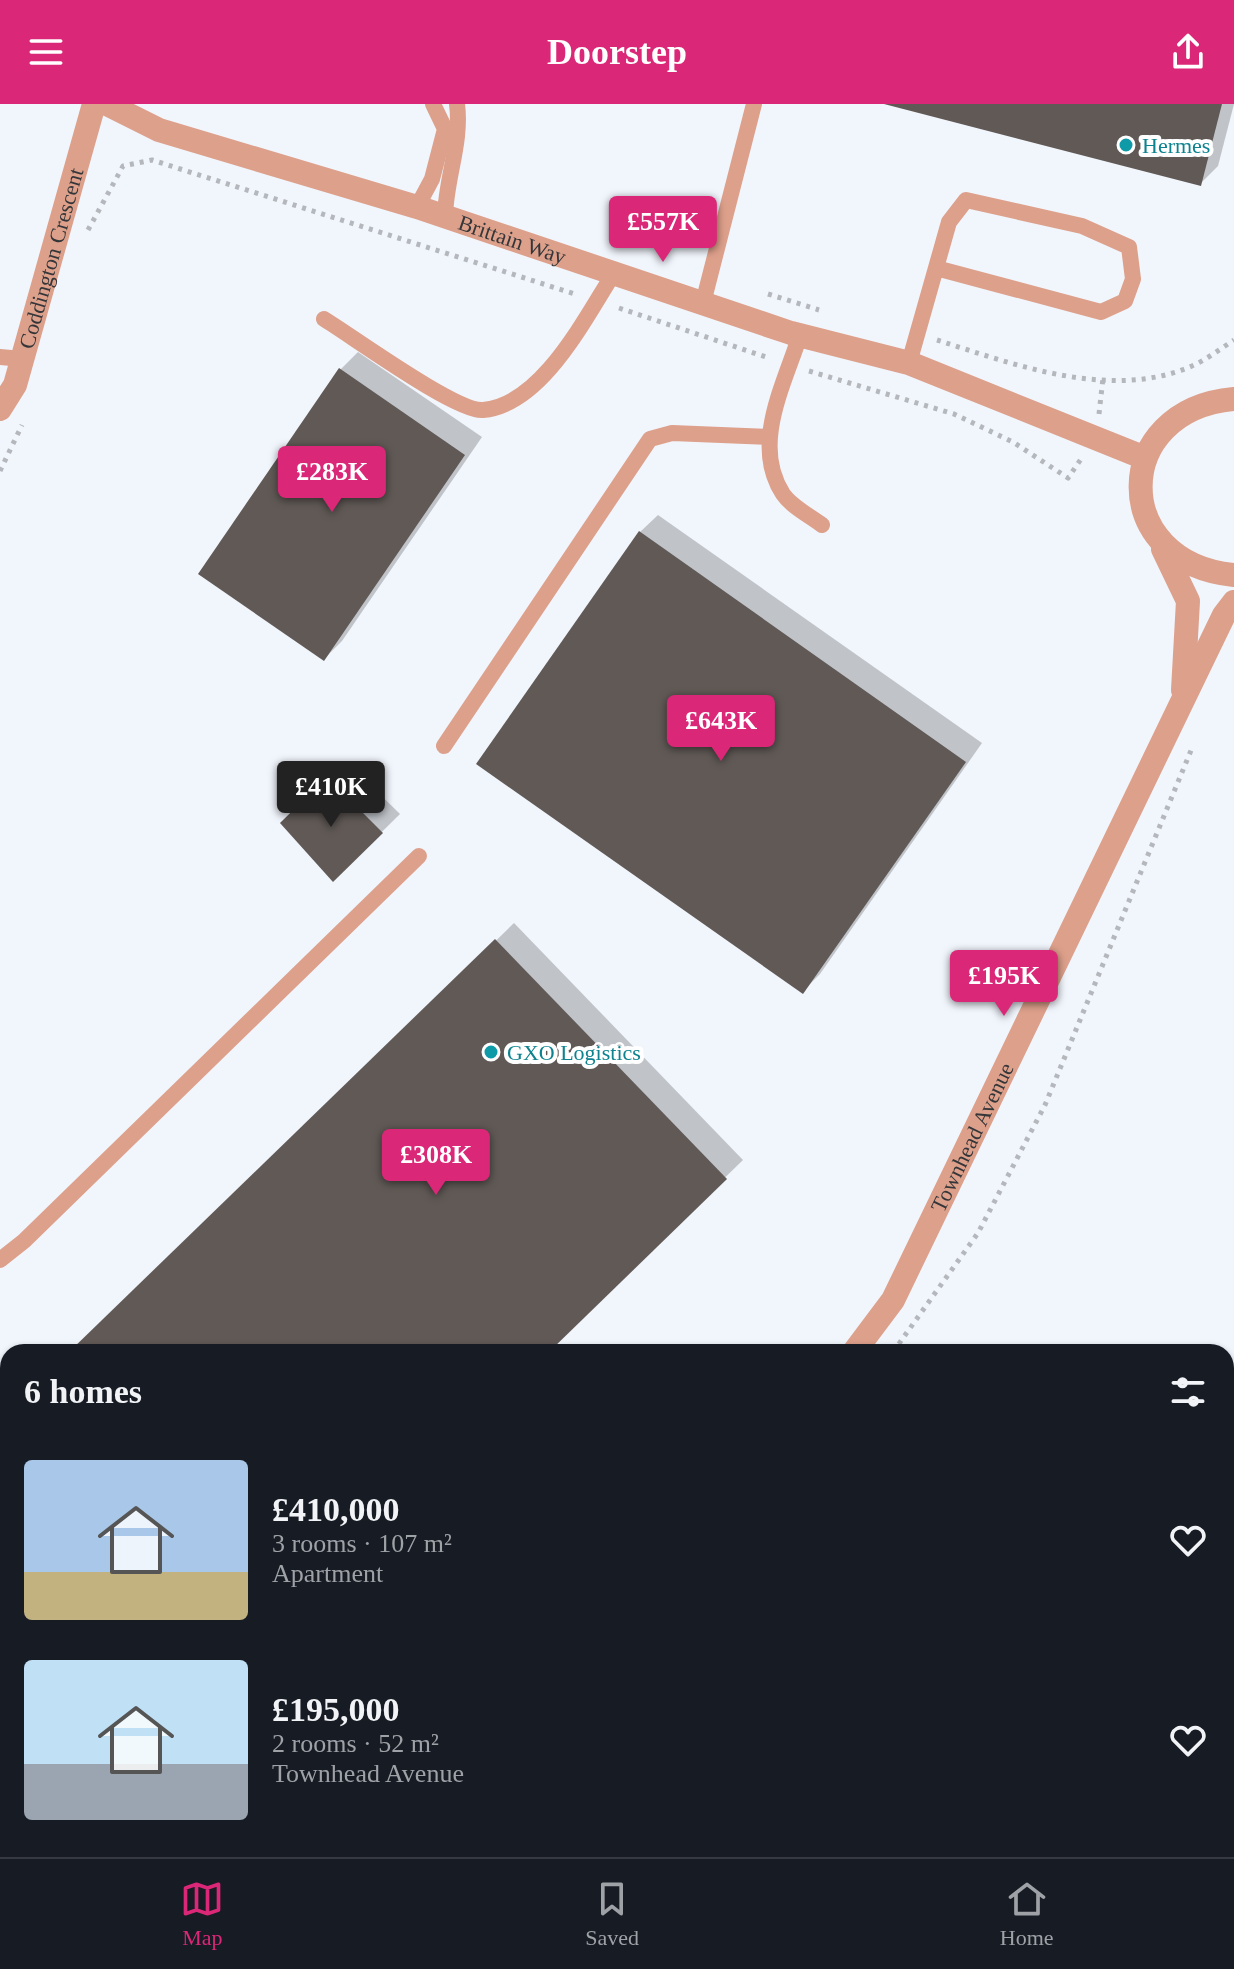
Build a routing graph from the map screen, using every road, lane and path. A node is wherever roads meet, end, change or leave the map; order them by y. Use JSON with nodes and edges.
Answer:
{"nodes":[{"id":1,"x":94,"y":104,"type":"edge"},
{"id":2,"x":107,"y":104,"type":"edge"},
{"id":3,"x":433,"y":104,"type":"edge"},
{"id":4,"x":457,"y":104,"type":"edge"},
{"id":5,"x":754,"y":104,"type":"edge"},
{"id":6,"x":152,"y":160,"type":"dead end"},
{"id":7,"x":417,"y":207,"type":"junction"},
{"id":8,"x":445,"y":216,"type":"junction"},
{"id":9,"x":936,"y":268,"type":"junction"},
{"id":10,"x":614,"y":273,"type":"junction"},
{"id":11,"x":596,"y":301,"type":"junction"},
{"id":12,"x":703,"y":303,"type":"junction"},
{"id":13,"x":324,"y":319,"type":"dead end"},
{"id":14,"x":800,"y":335,"type":"junction"},
{"id":15,"x":11,"y":358,"type":"edge"},
{"id":16,"x":909,"y":363,"type":"junction"},
{"id":17,"x":791,"y":365,"type":"junction"},
{"id":18,"x":1103,"y":378,"type":"dead end"},
{"id":19,"x":1234,"y":399,"type":"edge"},
{"id":20,"x":0,"y":409,"type":"edge"},
{"id":21,"x":768,"y":437,"type":"junction"},
{"id":22,"x":1096,"y":438,"type":"junction"},
{"id":23,"x":1145,"y":458,"type":"junction"},
{"id":24,"x":822,"y":525,"type":"dead end"},
{"id":25,"x":1161,"y":543,"type":"junction"},
{"id":26,"x":1234,"y":575,"type":"edge"},
{"id":27,"x":1234,"y":602,"type":"edge"},
{"id":28,"x":1183,"y":701,"type":"junction"},
{"id":29,"x":1194,"y":744,"type":"dead end"},
{"id":30,"x":444,"y":746,"type":"dead end"},
{"id":31,"x":419,"y":856,"type":"dead end"},
{"id":32,"x":0,"y":1260,"type":"edge"},
{"id":33,"x":860,"y":1344,"type":"edge"},
{"id":34,"x":899,"y":1344,"type":"edge"}],
"edges":[{"from":1,"to":15,"type":"street","name":"Coddington Crescent"},
{"from":2,"to":7,"type":"street","name":"Brittain Way"},
{"from":3,"to":7,"type":"lane"},
{"from":4,"to":8,"type":"lane"},
{"from":5,"to":12,"type":"lane"},
{"from":6,"to":11,"type":"path"},
{"from":7,"to":8,"type":"street","name":"Brittain Way"},
{"from":8,"to":10,"type":"street","name":"Brittain Way"},
{"from":9,"to":9,"type":"lane"},
{"from":9,"to":16,"type":"lane"},
{"from":10,"to":11,"type":"lane"},
{"from":10,"to":12,"type":"street","name":"Brittain Way"},
{"from":11,"to":13,"type":"lane"},
{"from":11,"to":17,"type":"path"},
{"from":12,"to":14,"type":"street","name":"Brittain Way"},
{"from":14,"to":16,"type":"street","name":"Brittain Way"},
{"from":14,"to":17,"type":"lane"},
{"from":15,"to":20,"type":"street","name":"Coddington Crescent"},
{"from":16,"to":22,"type":"street","name":"Brittain Way"},
{"from":17,"to":21,"type":"lane"},
{"from":17,"to":22,"type":"path"},
{"from":18,"to":22,"type":"path"},
{"from":19,"to":23,"type":"street"},
{"from":21,"to":24,"type":"lane"},
{"from":21,"to":30,"type":"lane"},
{"from":22,"to":23,"type":"street","name":"Brittain Way"},
{"from":23,"to":25,"type":"street"},
{"from":25,"to":26,"type":"street"},
{"from":25,"to":28,"type":"street","name":"Townhead Avenue"},
{"from":27,"to":28,"type":"street","name":"Townhead Avenue"},
{"from":28,"to":33,"type":"street","name":"Townhead Avenue"},
{"from":29,"to":34,"type":"path"},
{"from":31,"to":32,"type":"lane"}]}
